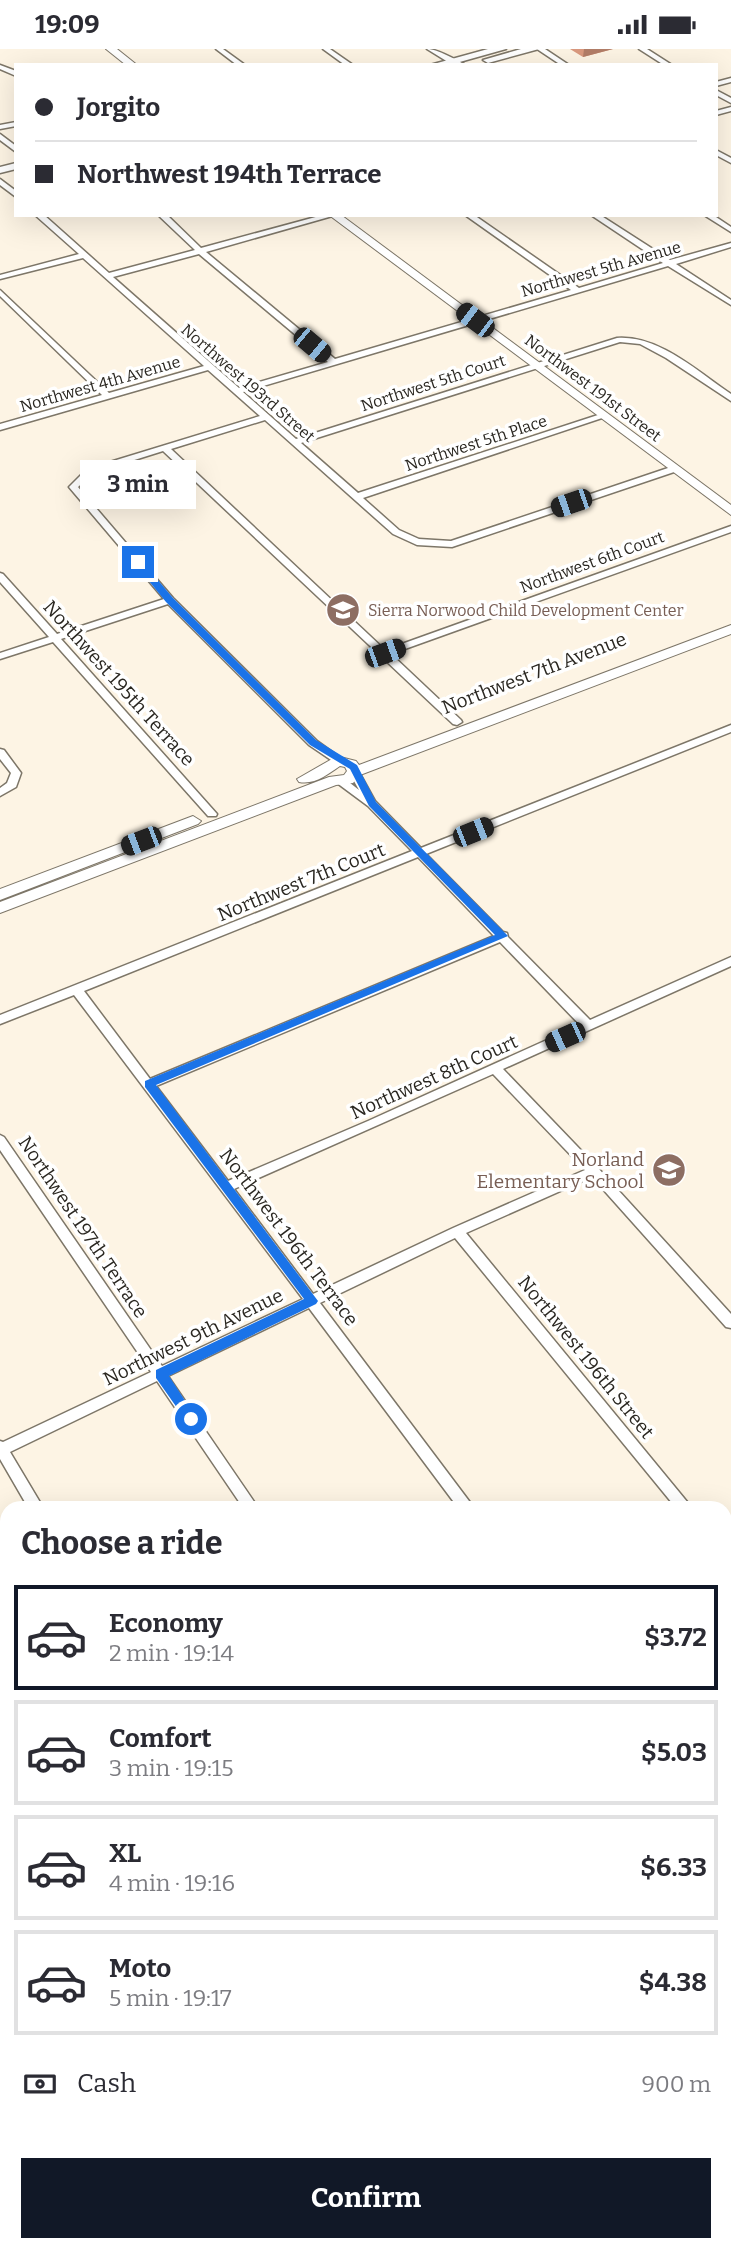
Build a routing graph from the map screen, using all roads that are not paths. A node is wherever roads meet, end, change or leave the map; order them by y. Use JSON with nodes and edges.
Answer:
{"nodes":[{"id":1,"x":111,"y":49,"type":"edge"},
{"id":2,"x":219,"y":49,"type":"edge"},
{"id":3,"x":326,"y":49,"type":"edge"},
{"id":4,"x":430,"y":49,"type":"edge"},
{"id":5,"x":501,"y":49,"type":"edge"},
{"id":6,"x":537,"y":49,"type":"edge"},
{"id":7,"x":642,"y":49,"type":"edge"},
{"id":8,"x":450,"y":61,"type":"junction"},
{"id":9,"x":129,"y":63,"type":"edge"},
{"id":10,"x":239,"y":63,"type":"edge"},
{"id":11,"x":347,"y":63,"type":"edge"},
{"id":12,"x":442,"y":63,"type":"edge"},
{"id":13,"x":456,"y":63,"type":"edge"},
{"id":14,"x":478,"y":63,"type":"edge"},
{"id":15,"x":562,"y":63,"type":"edge"},
{"id":16,"x":666,"y":63,"type":"edge"},
{"id":17,"x":0,"y":136,"type":"edge"},
{"id":18,"x":14,"y":149,"type":"edge"},
{"id":19,"x":40,"y":217,"type":"edge"},
{"id":20,"x":164,"y":217,"type":"edge"},
{"id":21,"x":326,"y":217,"type":"edge"},
{"id":22,"x":336,"y":217,"type":"edge"},
{"id":23,"x":472,"y":217,"type":"edge"},
{"id":24,"x":599,"y":217,"type":"edge"},
{"id":25,"x":711,"y":217,"type":"edge"},
{"id":26,"x":731,"y":230,"type":"edge"},
{"id":27,"x":731,"y":245,"type":"edge"},
{"id":28,"x":200,"y":251,"type":"junction"},
{"id":29,"x":84,"y":255,"type":"junction"},
{"id":30,"x":671,"y":264,"type":"junction"},
{"id":31,"x":0,"y":277,"type":"edge"},
{"id":32,"x":108,"y":277,"type":"junction"},
{"id":33,"x":577,"y":290,"type":"junction"},
{"id":34,"x":0,"y":292,"type":"edge"},
{"id":35,"x":731,"y":303,"type":"edge"},
{"id":36,"x":475,"y":320,"type":"junction"},
{"id":37,"x":333,"y":362,"type":"junction"},
{"id":38,"x":536,"y":365,"type":"junction"},
{"id":39,"x":208,"y":367,"type":"junction"},
{"id":40,"x":237,"y":391,"type":"junction"},
{"id":41,"x":108,"y":396,"type":"junction"},
{"id":42,"x":731,"y":398,"type":"edge"},
{"id":43,"x":604,"y":416,"type":"junction"},
{"id":44,"x":266,"y":417,"type":"junction"},
{"id":45,"x":2,"y":424,"type":"edge"},
{"id":46,"x":294,"y":442,"type":"junction"},
{"id":47,"x":165,"y":448,"type":"junction"},
{"id":48,"x":674,"y":469,"type":"junction"},
{"id":49,"x":356,"y":497,"type":"junction"},
{"id":50,"x":731,"y":511,"type":"edge"},
{"id":51,"x":731,"y":529,"type":"edge"},
{"id":52,"x":0,"y":576,"type":"edge"},
{"id":53,"x":170,"y":600,"type":"junction"},
{"id":54,"x":731,"y":619,"type":"edge"},
{"id":55,"x":731,"y":629,"type":"edge"},
{"id":56,"x":54,"y":638,"type":"junction"},
{"id":57,"x":385,"y":653,"type":"junction"},
{"id":58,"x":0,"y":656,"type":"edge"},
{"id":59,"x":457,"y":722,"type":"junction"},
{"id":60,"x":731,"y":728,"type":"edge"},
{"id":61,"x":313,"y":743,"type":"junction"},
{"id":62,"x":0,"y":752,"type":"edge"},
{"id":63,"x":351,"y":768,"type":"junction"},
{"id":64,"x":331,"y":775,"type":"junction"},
{"id":65,"x":0,"y":793,"type":"edge"},
{"id":66,"x":372,"y":804,"type":"junction"},
{"id":67,"x":212,"y":814,"type":"junction"},
{"id":68,"x":421,"y":853,"type":"junction"},
{"id":69,"x":0,"y":895,"type":"edge"},
{"id":70,"x":0,"y":908,"type":"edge"},
{"id":71,"x":503,"y":936,"type":"junction"},
{"id":72,"x":731,"y":961,"type":"edge"},
{"id":73,"x":77,"y":990,"type":"junction"},
{"id":74,"x":0,"y":1020,"type":"edge"},
{"id":75,"x":589,"y":1025,"type":"junction"},
{"id":76,"x":495,"y":1068,"type":"junction"},
{"id":77,"x":149,"y":1084,"type":"junction"},
{"id":78,"x":0,"y":1140,"type":"edge"},
{"id":79,"x":593,"y":1171,"type":"junction"},
{"id":80,"x":226,"y":1187,"type":"junction"},
{"id":81,"x":457,"y":1231,"type":"junction"},
{"id":82,"x":312,"y":1301,"type":"junction"},
{"id":83,"x":731,"y":1323,"type":"edge"},
{"id":84,"x":161,"y":1374,"type":"junction"},
{"id":85,"x":0,"y":1448,"type":"edge"},
{"id":86,"x":32,"y":1501,"type":"edge"},
{"id":87,"x":247,"y":1501,"type":"edge"},
{"id":88,"x":462,"y":1501,"type":"edge"},
{"id":89,"x":679,"y":1501,"type":"edge"}],
"edges":[{"from":1,"to":9,"type":"street"},
{"from":2,"to":10,"type":"street"},
{"from":3,"to":11,"type":"street"},
{"from":4,"to":8,"type":"street"},
{"from":5,"to":8,"type":"main road"},
{"from":6,"to":14,"type":"main road"},
{"from":6,"to":15,"type":"street"},
{"from":7,"to":16,"type":"street"},
{"from":8,"to":12,"type":"main road"},
{"from":8,"to":13,"type":"street"},
{"from":17,"to":18,"type":"street"},
{"from":19,"to":29,"type":"street","name":"Northwest 193rd Street"},
{"from":20,"to":28,"type":"street"},
{"from":21,"to":28,"type":"street"},
{"from":22,"to":36,"type":"street","name":"Northwest 191st Street"},
{"from":23,"to":33,"type":"street"},
{"from":24,"to":30,"type":"street"},
{"from":25,"to":26,"type":"street"},
{"from":27,"to":30,"type":"street","name":"Northwest 5th Avenue"},
{"from":28,"to":32,"type":"street"},
{"from":28,"to":37,"type":"street"},
{"from":29,"to":31,"type":"street"},
{"from":29,"to":32,"type":"street","name":"Northwest 193rd Street"},
{"from":30,"to":33,"type":"street","name":"Northwest 5th Avenue"},
{"from":30,"to":35,"type":"street"},
{"from":32,"to":39,"type":"street","name":"Northwest 193rd Street"},
{"from":33,"to":36,"type":"street","name":"Northwest 5th Avenue"},
{"from":34,"to":41,"type":"street"},
{"from":36,"to":37,"type":"street","name":"Northwest 5th Avenue"},
{"from":36,"to":38,"type":"street","name":"Northwest 191st Street"},
{"from":37,"to":40,"type":"street","name":"Northwest 5th Avenue"},
{"from":38,"to":42,"type":"street","name":"Northwest 5th Court"},
{"from":38,"to":43,"type":"street","name":"Northwest 191st Street"},
{"from":38,"to":46,"type":"street","name":"Northwest 5th Court"},
{"from":39,"to":40,"type":"street","name":"Northwest 193rd Street"},
{"from":39,"to":41,"type":"street","name":"Northwest 4th Avenue"},
{"from":40,"to":44,"type":"street","name":"Northwest 193rd Street"},
{"from":41,"to":45,"type":"street","name":"Northwest 4th Avenue"},
{"from":43,"to":48,"type":"street","name":"Northwest 191st Street"},
{"from":43,"to":49,"type":"street","name":"Northwest 5th Place"},
{"from":44,"to":46,"type":"street","name":"Northwest 193rd Street"},
{"from":44,"to":47,"type":"street"},
{"from":46,"to":49,"type":"street","name":"Northwest 193rd Street"},
{"from":47,"to":53,"type":"street"},
{"from":47,"to":57,"type":"street"},
{"from":48,"to":49,"type":"street","name":"Northwest 193rd Street"},
{"from":48,"to":50,"type":"street","name":"Northwest 191st Street"},
{"from":51,"to":57,"type":"street","name":"Northwest 6th Court"},
{"from":52,"to":56,"type":"street","name":"Northwest 195th Terrace"},
{"from":53,"to":56,"type":"street"},
{"from":53,"to":61,"type":"street"},
{"from":54,"to":59,"type":"street","name":"Northwest 7th Avenue"},
{"from":55,"to":63,"type":"street","name":"Northwest 7th Avenue"},
{"from":56,"to":58,"type":"street"},
{"from":56,"to":67,"type":"street","name":"Northwest 195th Terrace"},
{"from":57,"to":59,"type":"street"},
{"from":59,"to":63,"type":"street","name":"Northwest 7th Avenue"},
{"from":60,"to":68,"type":"street","name":"Northwest 7th Court"},
{"from":61,"to":63,"type":"street"},
{"from":61,"to":64,"type":"street"},
{"from":62,"to":65,"type":"street"},
{"from":63,"to":64,"type":"street","name":"Northwest 7th Avenue"},
{"from":63,"to":66,"type":"street"},
{"from":64,"to":66,"type":"street"},
{"from":64,"to":67,"type":"street","name":"Northwest 7th Avenue"},
{"from":64,"to":70,"type":"street","name":"Northwest 7th Avenue"},
{"from":66,"to":68,"type":"street"},
{"from":67,"to":69,"type":"street","name":"Northwest 7th Avenue"},
{"from":68,"to":71,"type":"street"},
{"from":68,"to":73,"type":"street","name":"Northwest 7th Court"},
{"from":71,"to":75,"type":"street"},
{"from":71,"to":77,"type":"street"},
{"from":72,"to":75,"type":"street","name":"Northwest 8th Court"},
{"from":73,"to":74,"type":"street","name":"Northwest 7th Court"},
{"from":73,"to":77,"type":"street","name":"Northwest 196th Terrace"},
{"from":75,"to":76,"type":"street","name":"Northwest 8th Court"},
{"from":76,"to":79,"type":"street"},
{"from":76,"to":80,"type":"street","name":"Northwest 8th Court"},
{"from":77,"to":80,"type":"street","name":"Northwest 196th Terrace"},
{"from":78,"to":84,"type":"street","name":"Northwest 197th Terrace"},
{"from":79,"to":81,"type":"street","name":"Northwest 9th Avenue"},
{"from":79,"to":83,"type":"street"},
{"from":80,"to":82,"type":"street","name":"Northwest 196th Terrace"},
{"from":81,"to":82,"type":"street","name":"Northwest 9th Avenue"},
{"from":81,"to":89,"type":"street","name":"Northwest 196th Street"},
{"from":82,"to":84,"type":"street","name":"Northwest 9th Avenue"},
{"from":82,"to":88,"type":"street","name":"Northwest 196th Terrace"},
{"from":84,"to":85,"type":"street","name":"Northwest 9th Avenue"},
{"from":84,"to":87,"type":"street","name":"Northwest 197th Terrace"},
{"from":85,"to":86,"type":"street"}]}
